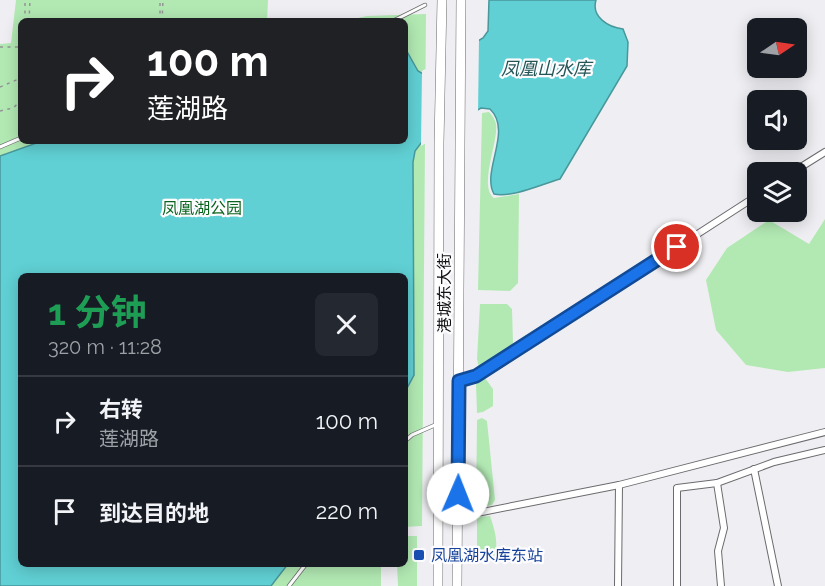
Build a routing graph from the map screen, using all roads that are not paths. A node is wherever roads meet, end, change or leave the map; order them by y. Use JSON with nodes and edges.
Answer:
{"nodes":[{"id":1,"x":442,"y":0,"type":"edge"},
{"id":2,"x":461,"y":0,"type":"edge"},
{"id":3,"x":425,"y":5,"type":"dead end"},
{"id":4,"x":399,"y":18,"type":"edge"},
{"id":5,"x":18,"y":139,"type":"edge"},
{"id":6,"x":0,"y":147,"type":"edge"},
{"id":7,"x":825,"y":152,"type":"edge"},
{"id":8,"x":807,"y":163,"type":"edge"},
{"id":9,"x":747,"y":202,"type":"edge"},
{"id":10,"x":459,"y":381,"type":"junction"},
{"id":11,"x":439,"y":424,"type":"junction"},
{"id":12,"x":825,"y":432,"type":"edge"},
{"id":13,"x":408,"y":438,"type":"edge"},
{"id":14,"x":825,"y":450,"type":"edge"},
{"id":15,"x":754,"y":469,"type":"junction"},
{"id":16,"x":717,"y":483,"type":"junction"},
{"id":17,"x":619,"y":485,"type":"junction"},
{"id":18,"x":458,"y":517,"type":"junction"},
{"id":19,"x":304,"y":567,"type":"edge"},
{"id":20,"x":289,"y":586,"type":"edge"},
{"id":21,"x":438,"y":586,"type":"edge"},
{"id":22,"x":457,"y":586,"type":"edge"},
{"id":23,"x":618,"y":586,"type":"edge"},
{"id":24,"x":677,"y":586,"type":"edge"},
{"id":25,"x":721,"y":586,"type":"edge"},
{"id":26,"x":778,"y":586,"type":"edge"}],
"edges":[{"from":1,"to":11,"type":"main road","name":"港城东大街"},
{"from":2,"to":10,"type":"main road","name":"港城东大街"},
{"from":3,"to":4,"type":"lane"},
{"from":5,"to":6,"type":"lane"},
{"from":7,"to":8,"type":"street"},
{"from":9,"to":10,"type":"street"},
{"from":10,"to":18,"type":"main road","name":"港城东大街"},
{"from":11,"to":13,"type":"lane"},
{"from":11,"to":21,"type":"main road","name":"港城东大街"},
{"from":12,"to":17,"type":"street"},
{"from":14,"to":15,"type":"street"},
{"from":15,"to":16,"type":"street"},
{"from":15,"to":26,"type":"street"},
{"from":16,"to":24,"type":"street"},
{"from":16,"to":25,"type":"street"},
{"from":17,"to":18,"type":"street"},
{"from":17,"to":23,"type":"street"},
{"from":18,"to":22,"type":"main road","name":"港城东大街"},
{"from":19,"to":20,"type":"lane"}]}
